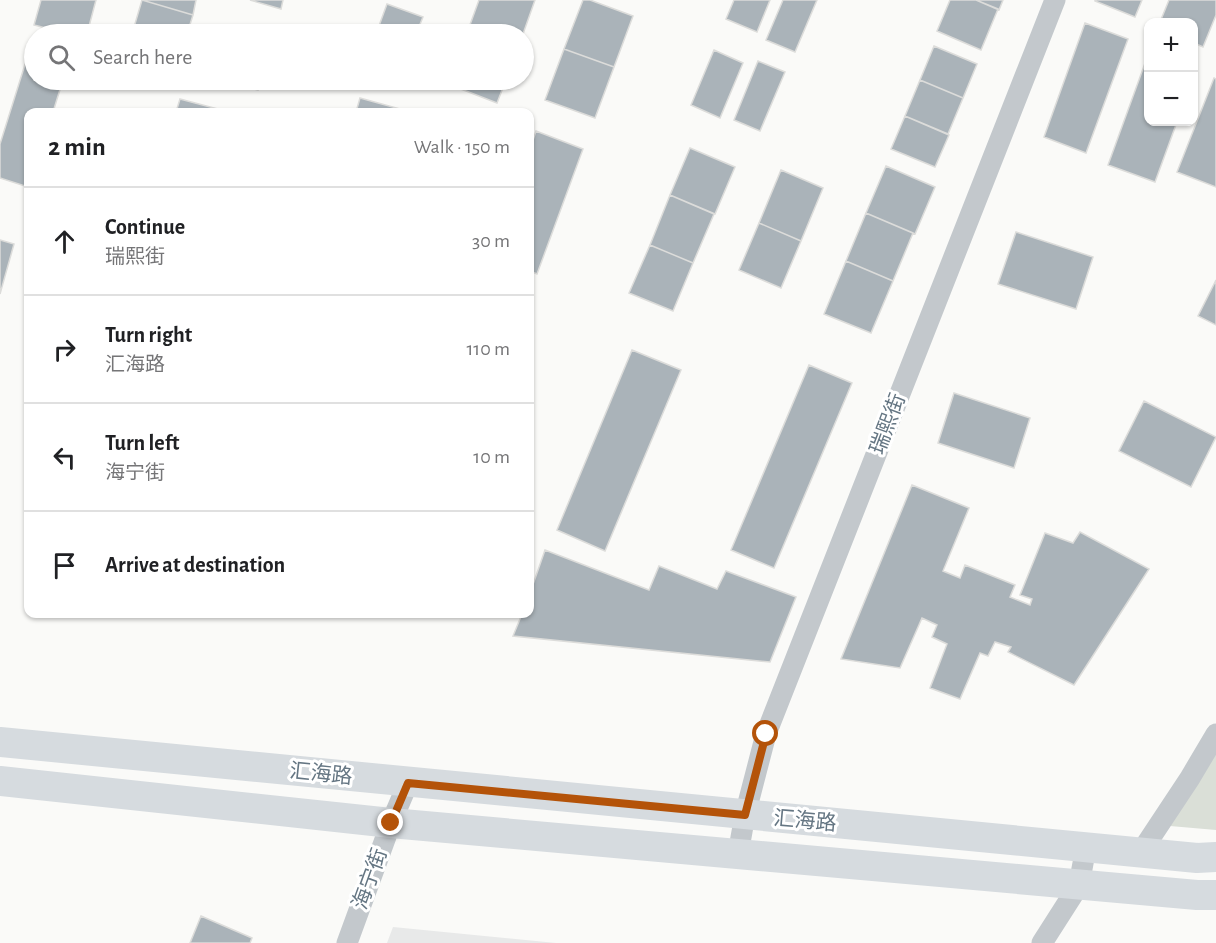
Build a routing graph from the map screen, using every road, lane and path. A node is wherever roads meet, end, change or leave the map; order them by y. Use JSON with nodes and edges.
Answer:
{"nodes":[{"id":1,"x":1055,"y":0,"type":"edge"},
{"id":2,"x":1216,"y":734,"type":"edge"},
{"id":3,"x":0,"y":742,"type":"edge"},
{"id":4,"x":0,"y":781,"type":"edge"},
{"id":5,"x":408,"y":783,"type":"junction"},
{"id":6,"x":745,"y":815,"type":"junction"},
{"id":7,"x":391,"y":823,"type":"junction"},
{"id":8,"x":1086,"y":847,"type":"junction"},
{"id":9,"x":1141,"y":852,"type":"junction"},
{"id":10,"x":738,"y":854,"type":"junction"},
{"id":11,"x":1216,"y":857,"type":"edge"},
{"id":12,"x":1079,"y":885,"type":"junction"},
{"id":13,"x":1216,"y":895,"type":"edge"},
{"id":14,"x":347,"y":943,"type":"edge"},
{"id":15,"x":1042,"y":943,"type":"edge"}],
"edges":[{"from":1,"to":6,"type":"street","name":"瑞熙街"},
{"from":2,"to":9,"type":"street"},
{"from":3,"to":5,"type":"street","name":"汇海路"},
{"from":4,"to":7,"type":"street","name":"汇海路"},
{"from":5,"to":6,"type":"street","name":"汇海路"},
{"from":5,"to":7,"type":"street","name":"海宁街"},
{"from":6,"to":8,"type":"street","name":"汇海路"},
{"from":6,"to":10,"type":"street","name":"瑞熙街"},
{"from":7,"to":10,"type":"street","name":"汇海路"},
{"from":7,"to":14,"type":"street","name":"海宁街"},
{"from":8,"to":9,"type":"street","name":"汇海路"},
{"from":8,"to":12,"type":"street"},
{"from":9,"to":11,"type":"street","name":"汇海路"},
{"from":10,"to":12,"type":"street","name":"汇海路"},
{"from":12,"to":13,"type":"street","name":"汇海路"},
{"from":12,"to":15,"type":"street"}]}
